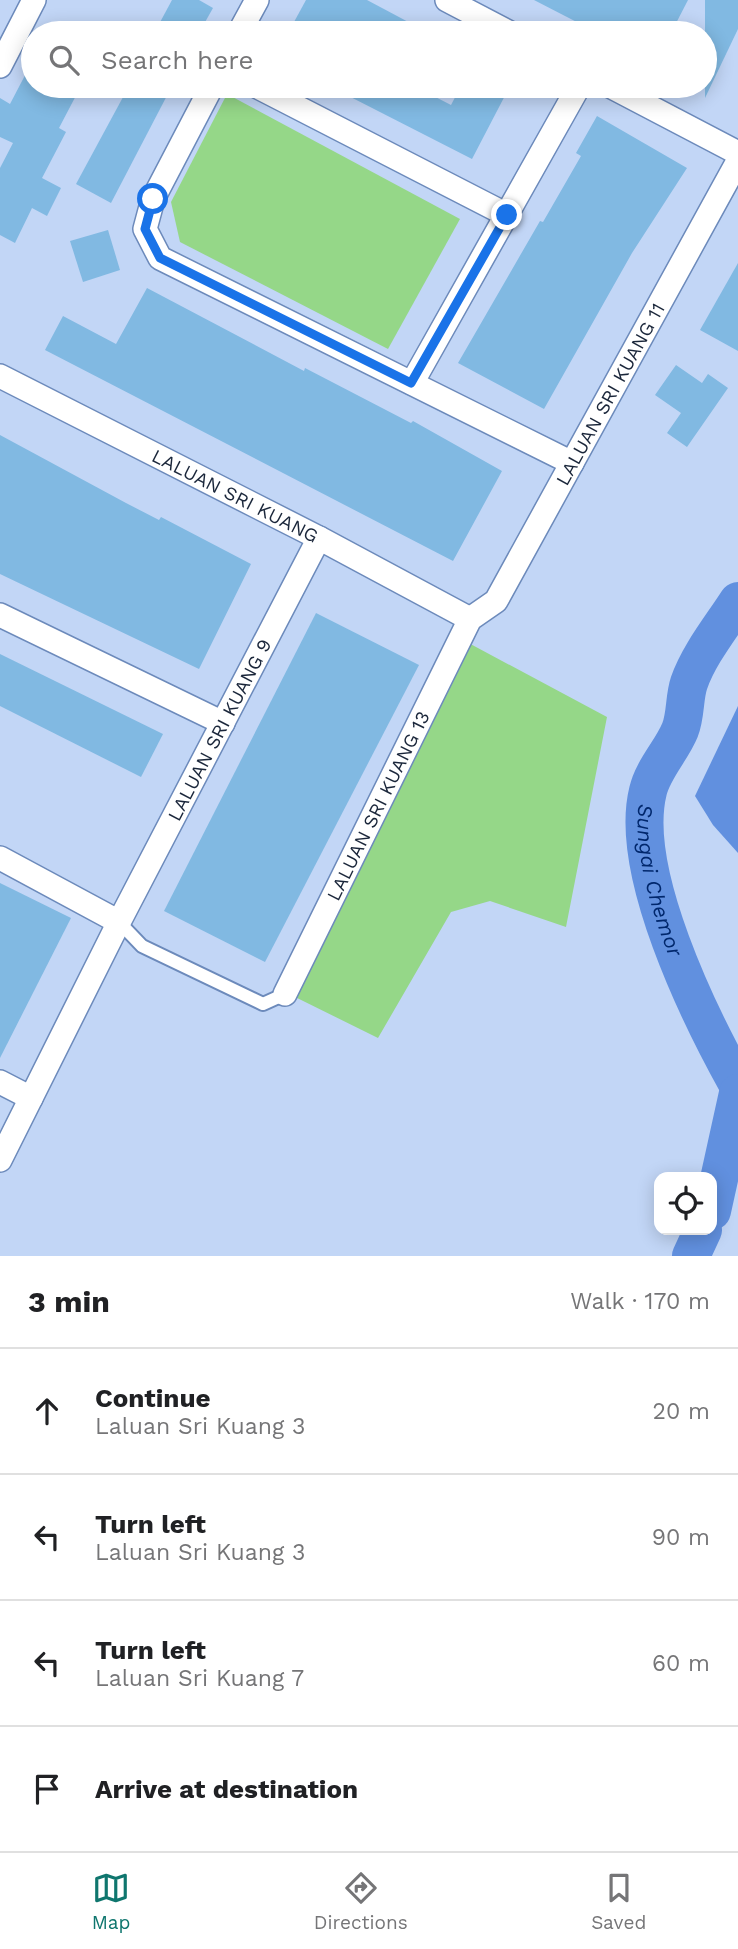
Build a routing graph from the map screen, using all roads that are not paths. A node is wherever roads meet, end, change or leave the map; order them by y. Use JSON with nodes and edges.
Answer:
{"nodes":[{"id":1,"x":34,"y":0,"type":"edge"},
{"id":2,"x":257,"y":0,"type":"edge"},
{"id":3,"x":447,"y":0,"type":"edge"},
{"id":4,"x":23,"y":21,"type":"edge"},
{"id":5,"x":246,"y":21,"type":"edge"},
{"id":6,"x":487,"y":21,"type":"edge"},
{"id":7,"x":21,"y":25,"type":"edge"},
{"id":8,"x":0,"y":66,"type":"edge"},
{"id":9,"x":206,"y":98,"type":"edge"},
{"id":10,"x":279,"y":98,"type":"edge"},
{"id":11,"x":572,"y":98,"type":"edge"},
{"id":12,"x":633,"y":98,"type":"edge"},
{"id":13,"x":738,"y":153,"type":"edge"},
{"id":14,"x":738,"y":161,"type":"edge"},
{"id":15,"x":507,"y":215,"type":"junction"},
{"id":16,"x":0,"y":376,"type":"edge"},
{"id":17,"x":411,"y":383,"type":"junction"},
{"id":18,"x":572,"y":463,"type":"junction"},
{"id":19,"x":319,"y":538,"type":"junction"},
{"id":20,"x":0,"y":615,"type":"edge"},
{"id":21,"x":470,"y":619,"type":"junction"},
{"id":22,"x":223,"y":723,"type":"junction"},
{"id":23,"x":0,"y":858,"type":"edge"},
{"id":24,"x":120,"y":922,"type":"junction"},
{"id":25,"x":285,"y":994,"type":"joint"},
{"id":26,"x":0,"y":1082,"type":"edge"},
{"id":27,"x":31,"y":1098,"type":"junction"},
{"id":28,"x":0,"y":1160,"type":"edge"}],
"edges":[{"from":1,"to":4,"type":"street"},
{"from":2,"to":5,"type":"street"},
{"from":3,"to":6,"type":"street"},
{"from":7,"to":8,"type":"street"},
{"from":9,"to":17,"type":"street"},
{"from":10,"to":15,"type":"street"},
{"from":11,"to":15,"type":"street"},
{"from":12,"to":13,"type":"street"},
{"from":14,"to":18,"type":"street","name":"LALUAN SRI KUANG 11"},
{"from":15,"to":17,"type":"street"},
{"from":16,"to":19,"type":"street","name":"LALUAN SRI KUANG"},
{"from":17,"to":18,"type":"street"},
{"from":18,"to":21,"type":"street","name":"LALUAN SRI KUANG 11"},
{"from":19,"to":21,"type":"street","name":"LALUAN SRI KUANG"},
{"from":19,"to":22,"type":"street","name":"LALUAN SRI KUANG 9"},
{"from":20,"to":22,"type":"street"},
{"from":21,"to":25,"type":"street","name":"LALUAN SRI KUANG 13"},
{"from":22,"to":24,"type":"street","name":"LALUAN SRI KUANG 9"},
{"from":23,"to":24,"type":"street"},
{"from":24,"to":25,"type":"lane"},
{"from":24,"to":27,"type":"street","name":"LALUAN SRI KUANG 9"},
{"from":26,"to":27,"type":"street"},
{"from":27,"to":28,"type":"street","name":"LALUAN SRI KUANG 9"}]}
